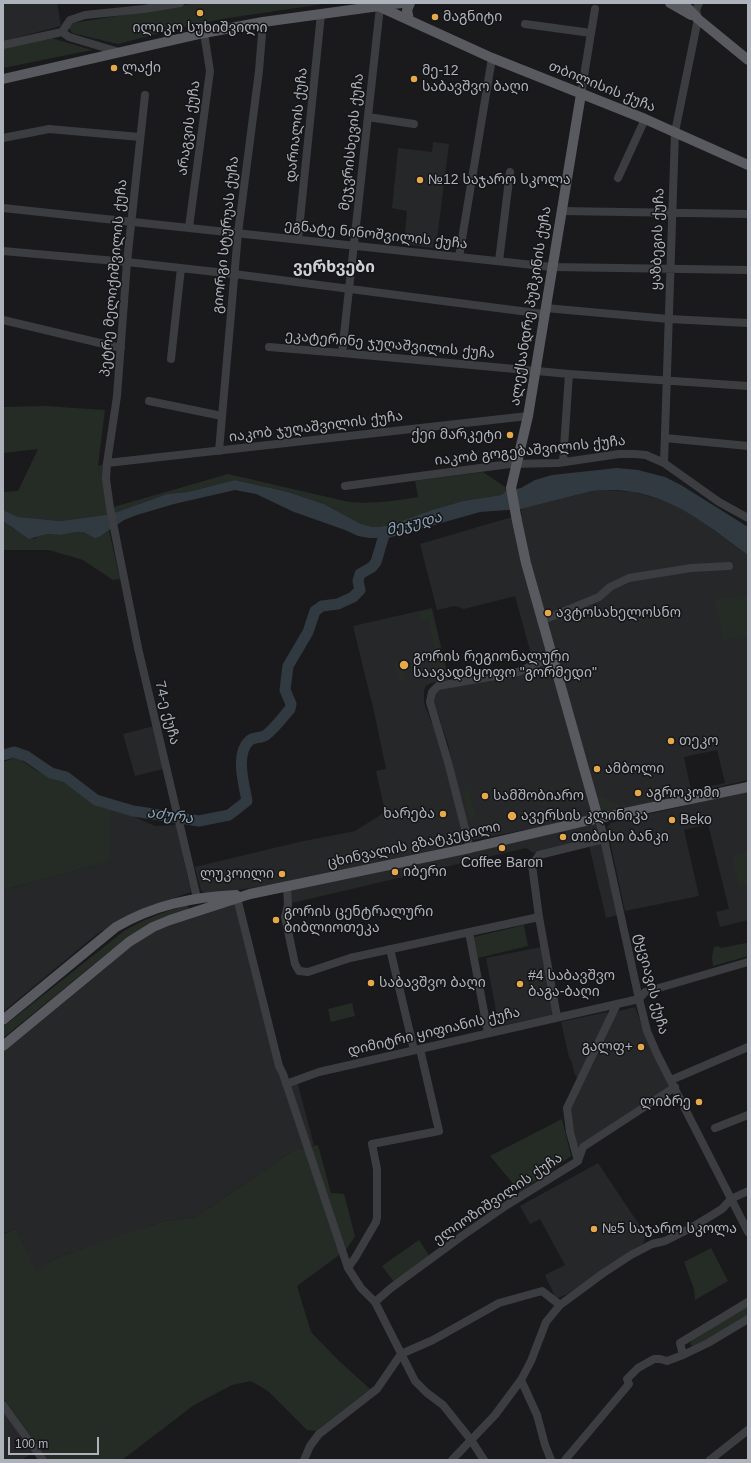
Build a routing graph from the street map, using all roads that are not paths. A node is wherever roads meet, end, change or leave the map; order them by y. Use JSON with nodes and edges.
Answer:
{"nodes":[{"id":1,"x":180,"y":3,"type":"edge"},
{"id":2,"x":401,"y":3,"type":"edge"},
{"id":3,"x":410,"y":3,"type":"edge"},
{"id":4,"x":670,"y":3,"type":"edge"},
{"id":5,"x":684,"y":3,"type":"edge"},
{"id":6,"x":699,"y":3,"type":"edge"},
{"id":7,"x":364,"y":5,"type":"edge"},
{"id":8,"x":144,"y":6,"type":"edge"},
{"id":9,"x":380,"y":7,"type":"junction"},
{"id":10,"x":595,"y":9,"type":"dead end"},
{"id":11,"x":321,"y":14,"type":"junction"},
{"id":12,"x":698,"y":19,"type":"junction"},
{"id":13,"x":409,"y":20,"type":"junction"},
{"id":14,"x":263,"y":22,"type":"junction"},
{"id":15,"x":525,"y":24,"type":"dead end"},
{"id":16,"x":62,"y":32,"type":"junction"},
{"id":17,"x":204,"y":33,"type":"junction"},
{"id":18,"x":591,"y":33,"type":"junction"},
{"id":19,"x":3,"y":45,"type":"edge"},
{"id":20,"x":119,"y":52,"type":"junction"},
{"id":21,"x":492,"y":58,"type":"junction"},
{"id":22,"x":748,"y":60,"type":"edge"},
{"id":23,"x":3,"y":79,"type":"edge"},
{"id":24,"x":580,"y":94,"type":"junction"},
{"id":25,"x":145,"y":95,"type":"dead end"},
{"id":26,"x":368,"y":117,"type":"junction"},
{"id":27,"x":645,"y":119,"type":"junction"},
{"id":28,"x":414,"y":124,"type":"dead end"},
{"id":29,"x":676,"y":132,"type":"junction"},
{"id":30,"x":140,"y":137,"type":"junction"},
{"id":31,"x":3,"y":138,"type":"edge"},
{"id":32,"x":748,"y":165,"type":"edge"},
{"id":33,"x":510,"y":172,"type":"dead end"},
{"id":34,"x":618,"y":178,"type":"dead end"},
{"id":35,"x":3,"y":208,"type":"edge"},
{"id":36,"x":561,"y":211,"type":"junction"},
{"id":37,"x":672,"y":214,"type":"junction"},
{"id":38,"x":748,"y":214,"type":"edge"},
{"id":39,"x":132,"y":221,"type":"junction"},
{"id":40,"x":189,"y":227,"type":"junction"},
{"id":41,"x":238,"y":233,"type":"junction"},
{"id":42,"x":298,"y":239,"type":"junction"},
{"id":43,"x":354,"y":245,"type":"junction"},
{"id":44,"x":3,"y":251,"type":"edge"},
{"id":45,"x":460,"y":257,"type":"junction"},
{"id":46,"x":499,"y":261,"type":"junction"},
{"id":47,"x":127,"y":262,"type":"junction"},
{"id":48,"x":552,"y":267,"type":"junction"},
{"id":49,"x":181,"y":268,"type":"junction"},
{"id":50,"x":670,"y":268,"type":"junction"},
{"id":51,"x":748,"y":270,"type":"edge"},
{"id":52,"x":234,"y":274,"type":"junction"},
{"id":53,"x":349,"y":290,"type":"junction"},
{"id":54,"x":544,"y":311,"type":"junction"},
{"id":55,"x":669,"y":319,"type":"junction"},
{"id":56,"x":3,"y":320,"type":"edge"},
{"id":57,"x":748,"y":323,"type":"edge"},
{"id":58,"x":269,"y":347,"type":"dead end"},
{"id":59,"x":121,"y":348,"type":"junction"},
{"id":60,"x":342,"y":353,"type":"junction"},
{"id":61,"x":171,"y":358,"type":"dead end"},
{"id":62,"x":534,"y":371,"type":"junction"},
{"id":63,"x":569,"y":374,"type":"junction"},
{"id":64,"x":666,"y":380,"type":"junction"},
{"id":65,"x":748,"y":386,"type":"edge"},
{"id":66,"x":149,"y":401,"type":"dead end"},
{"id":67,"x":222,"y":416,"type":"junction"},
{"id":68,"x":528,"y":416,"type":"junction"},
{"id":69,"x":665,"y":438,"type":"junction"},
{"id":70,"x":748,"y":446,"type":"edge"},
{"id":71,"x":219,"y":451,"type":"junction"},
{"id":72,"x":563,"y":462,"type":"junction"},
{"id":73,"x":107,"y":463,"type":"junction"},
{"id":74,"x":516,"y":463,"type":"junction"},
{"id":75,"x":664,"y":463,"type":"junction"},
{"id":76,"x":346,"y":486,"type":"dead end"},
{"id":77,"x":748,"y":518,"type":"edge"},
{"id":78,"x":729,"y":566,"type":"dead end"},
{"id":79,"x":543,"y":620,"type":"junction"},
{"id":80,"x":553,"y":658,"type":"junction"},
{"id":81,"x":748,"y":787,"type":"edge"},
{"id":82,"x":598,"y":818,"type":"junction"},
{"id":83,"x":604,"y":839,"type":"junction"},
{"id":84,"x":470,"y":848,"type":"junction"},
{"id":85,"x":287,"y":886,"type":"junction"},
{"id":86,"x":250,"y":894,"type":"junction"},
{"id":87,"x":197,"y":898,"type":"junction"},
{"id":88,"x":237,"y":898,"type":"junction"},
{"id":89,"x":198,"y":911,"type":"junction"},
{"id":90,"x":539,"y":917,"type":"junction"},
{"id":91,"x":469,"y":932,"type":"junction"},
{"id":92,"x":390,"y":949,"type":"junction"},
{"id":93,"x":748,"y":962,"type":"edge"},
{"id":94,"x":639,"y":999,"type":"junction"},
{"id":95,"x":617,"y":1004,"type":"junction"},
{"id":96,"x":557,"y":1017,"type":"junction"},
{"id":97,"x":3,"y":1020,"type":"edge"},
{"id":98,"x":488,"y":1033,"type":"junction"},
{"id":99,"x":3,"y":1046,"type":"edge"},
{"id":100,"x":748,"y":1047,"type":"edge"},
{"id":101,"x":417,"y":1050,"type":"junction"},
{"id":102,"x":673,"y":1083,"type":"junction"},
{"id":103,"x":286,"y":1084,"type":"junction"},
{"id":104,"x":748,"y":1114,"type":"edge"},
{"id":105,"x":715,"y":1128,"type":"dead end"},
{"id":106,"x":578,"y":1162,"type":"junction"},
{"id":107,"x":748,"y":1191,"type":"edge"},
{"id":108,"x":731,"y":1199,"type":"junction"},
{"id":109,"x":748,"y":1232,"type":"edge"},
{"id":110,"x":348,"y":1268,"type":"junction"},
{"id":111,"x":375,"y":1302,"type":"junction"},
{"id":112,"x":748,"y":1302,"type":"edge"},
{"id":113,"x":560,"y":1305,"type":"junction"},
{"id":114,"x":748,"y":1319,"type":"edge"},
{"id":115,"x":401,"y":1354,"type":"junction"},
{"id":116,"x":683,"y":1355,"type":"junction"},
{"id":117,"x":521,"y":1380,"type":"junction"},
{"id":118,"x":3,"y":1405,"type":"edge"},
{"id":119,"x":748,"y":1430,"type":"edge"},
{"id":120,"x":471,"y":1440,"type":"junction"},
{"id":121,"x":43,"y":1460,"type":"edge"},
{"id":122,"x":304,"y":1460,"type":"edge"},
{"id":123,"x":452,"y":1460,"type":"edge"},
{"id":124,"x":484,"y":1460,"type":"edge"},
{"id":125,"x":552,"y":1460,"type":"edge"},
{"id":126,"x":565,"y":1460,"type":"edge"},
{"id":127,"x":710,"y":1460,"type":"edge"}],
"edges":[{"from":1,"to":8,"type":"street"},
{"from":2,"to":9,"type":"main road"},
{"from":3,"to":13,"type":"main road"},
{"from":4,"to":12,"type":"main road"},
{"from":5,"to":12,"type":"main road"},
{"from":6,"to":12,"type":"street","name":"ყაზბეგის ქუჩა"},
{"from":7,"to":9,"type":"main road"},
{"from":7,"to":11,"type":"main road"},
{"from":8,"to":16,"type":"street"},
{"from":9,"to":13,"type":"main road","name":"თბილისის ქუჩა"},
{"from":9,"to":26,"type":"street","name":"მეჯვრისხევის ქუჩა"},
{"from":10,"to":18,"type":"street","name":"ალექსანდრე პუშკინის ქუჩა"},
{"from":11,"to":14,"type":"main road"},
{"from":11,"to":42,"type":"street","name":"დარიალის ქუჩა"},
{"from":12,"to":22,"type":"main road"},
{"from":12,"to":29,"type":"street","name":"ყაზბეგის ქუჩა"},
{"from":13,"to":21,"type":"main road","name":"თბილისის ქუჩა"},
{"from":14,"to":17,"type":"main road"},
{"from":14,"to":41,"type":"street","name":"გიორგი სტურუას ქუჩა"},
{"from":15,"to":18,"type":"street"},
{"from":16,"to":19,"type":"street"},
{"from":16,"to":20,"type":"street"},
{"from":17,"to":20,"type":"main road"},
{"from":17,"to":40,"type":"street","name":"არაგვის ქუჩა"},
{"from":18,"to":24,"type":"street","name":"ალექსანდრე პუშკინის ქუჩა"},
{"from":20,"to":23,"type":"main road"},
{"from":21,"to":24,"type":"main road","name":"თბილისის ქუჩა"},
{"from":21,"to":45,"type":"street"},
{"from":24,"to":27,"type":"main road","name":"თბილისის ქუჩა"},
{"from":24,"to":36,"type":"main road","name":"ალექსანდრე პუშკინის ქუჩა"},
{"from":25,"to":30,"type":"street","name":"პეტრე მელიქიშვილის ქუჩა"},
{"from":26,"to":28,"type":"street"},
{"from":26,"to":43,"type":"street","name":"მეჯვრისხევის ქუჩა"},
{"from":27,"to":29,"type":"main road","name":"თბილისის ქუჩა"},
{"from":27,"to":34,"type":"street"},
{"from":29,"to":32,"type":"main road","name":"თბილისის ქუჩა"},
{"from":29,"to":37,"type":"street","name":"ყაზბეგის ქუჩა"},
{"from":30,"to":31,"type":"street"},
{"from":30,"to":39,"type":"street","name":"პეტრე მელიქიშვილის ქუჩა"},
{"from":33,"to":46,"type":"street"},
{"from":35,"to":39,"type":"street","name":"ეგნატე ნინოშვილის ქუჩა"},
{"from":36,"to":37,"type":"street"},
{"from":36,"to":48,"type":"main road","name":"ალექსანდრე პუშკინის ქუჩა"},
{"from":37,"to":38,"type":"street"},
{"from":37,"to":50,"type":"street","name":"ყაზბეგის ქუჩა"},
{"from":39,"to":40,"type":"street","name":"ეგნატე ნინოშვილის ქუჩა"},
{"from":39,"to":47,"type":"street","name":"პეტრე მელიქიშვილის ქუჩა"},
{"from":40,"to":41,"type":"street","name":"ეგნატე ნინოშვილის ქუჩა"},
{"from":41,"to":42,"type":"street","name":"ეგნატე ნინოშვილის ქუჩა"},
{"from":41,"to":52,"type":"street","name":"გიორგი სტურუას ქუჩა"},
{"from":42,"to":43,"type":"street","name":"ეგნატე ნინოშვილის ქუჩა"},
{"from":43,"to":45,"type":"street","name":"ეგნატე ნინოშვილის ქუჩა"},
{"from":43,"to":53,"type":"street","name":"მეჯვრისხევის ქუჩა"},
{"from":44,"to":47,"type":"street"},
{"from":45,"to":46,"type":"street","name":"ეგნატე ნინოშვილის ქუჩა"},
{"from":46,"to":48,"type":"street","name":"ეგნატე ნინოშვილის ქუჩა"},
{"from":47,"to":49,"type":"street"},
{"from":47,"to":59,"type":"street","name":"პეტრე მელიქიშვილის ქუჩა"},
{"from":48,"to":50,"type":"street","name":"ეგნატე ნინოშვილის ქუჩა"},
{"from":48,"to":54,"type":"main road","name":"ალექსანდრე პუშკინის ქუჩა"},
{"from":49,"to":52,"type":"street"},
{"from":49,"to":61,"type":"street"},
{"from":50,"to":51,"type":"street","name":"ეგნატე ნინოშვილის ქუჩა"},
{"from":50,"to":55,"type":"street","name":"ყაზბეგის ქუჩა"},
{"from":52,"to":53,"type":"street"},
{"from":52,"to":67,"type":"street","name":"გიორგი სტურუას ქუჩა"},
{"from":53,"to":54,"type":"street"},
{"from":53,"to":60,"type":"street","name":"მეჯვრისხევის ქუჩა"},
{"from":54,"to":55,"type":"street"},
{"from":54,"to":62,"type":"main road","name":"ალექსანდრე პუშკინის ქუჩა"},
{"from":55,"to":57,"type":"street"},
{"from":55,"to":64,"type":"street","name":"ყაზბეგის ქუჩა"},
{"from":56,"to":59,"type":"street"},
{"from":58,"to":60,"type":"street","name":"ეკატერინე ჯუღაშვილის ქუჩა"},
{"from":59,"to":73,"type":"street","name":"პეტრე მელიქიშვილის ქუჩა"},
{"from":60,"to":62,"type":"street","name":"ეკატერინე ჯუღაშვილის ქუჩა"},
{"from":62,"to":63,"type":"street","name":"ეკატერინე ჯუღაშვილის ქუჩა"},
{"from":62,"to":68,"type":"main road","name":"ალექსანდრე პუშკინის ქუჩა"},
{"from":63,"to":64,"type":"street","name":"ეკატერინე ჯუღაშვილის ქუჩა"},
{"from":63,"to":72,"type":"street"},
{"from":64,"to":65,"type":"street","name":"ეკატერინე ჯუღაშვილის ქუჩა"},
{"from":64,"to":69,"type":"street","name":"ყაზბეგის ქუჩა"},
{"from":66,"to":67,"type":"street"},
{"from":67,"to":71,"type":"street","name":"გიორგი სტურუას ქუჩა"},
{"from":68,"to":71,"type":"street","name":"იაკობ ჯუღაშვილის ქუჩა"},
{"from":68,"to":74,"type":"main road","name":"ალექსანდრე პუშკინის ქუჩა"},
{"from":69,"to":70,"type":"street"},
{"from":69,"to":75,"type":"street","name":"ყაზბეგის ქუჩა"},
{"from":71,"to":73,"type":"street","name":"იაკობ ჯუღაშვილის ქუჩა"},
{"from":72,"to":74,"type":"street","name":"იაკობ გოგებაშვილის ქუჩა"},
{"from":72,"to":75,"type":"street","name":"იაკობ გოგებაშვილის ქუჩა"},
{"from":73,"to":87,"type":"street","name":"74-ე ქუჩა"},
{"from":74,"to":76,"type":"street","name":"იაკობ გოგებაშვილის ქუჩა"},
{"from":74,"to":79,"type":"main road","name":"ალექსანდრე პუშკინის ქუჩა"},
{"from":75,"to":77,"type":"street","name":"იაკობ გოგებაშვილის ქუჩა"},
{"from":78,"to":79,"type":"street"},
{"from":79,"to":80,"type":"main road"},
{"from":80,"to":82,"type":"main road"},
{"from":80,"to":84,"type":"street"},
{"from":81,"to":82,"type":"main road","name":"ცხინვალის გზატკეცილი"},
{"from":82,"to":83,"type":"street","name":"ტყვიავის ქუჩა"},
{"from":82,"to":84,"type":"main road","name":"ცხინვალის გზატკეცილი"},
{"from":83,"to":90,"type":"street"},
{"from":83,"to":94,"type":"street","name":"ტყვიავის ქუჩა"},
{"from":84,"to":85,"type":"main road","name":"ცხინვალის გზატკეცილი"},
{"from":85,"to":86,"type":"main road","name":"ცხინვალის გზატკეცილი"},
{"from":85,"to":92,"type":"street"},
{"from":86,"to":87,"type":"main road","name":"ცხინვალის გზატკეცილი"},
{"from":86,"to":88,"type":"main road","name":"ცხინვალის გზატკეცილი"},
{"from":87,"to":89,"type":"main road"},
{"from":87,"to":97,"type":"main road","name":"ცხინვალის გზატკეცილი"},
{"from":88,"to":89,"type":"main road","name":"ცხინვალის გზატკეცილი"},
{"from":88,"to":103,"type":"street"},
{"from":89,"to":99,"type":"main road","name":"ცხინვალის გზატკეცილი"},
{"from":90,"to":91,"type":"street"},
{"from":90,"to":96,"type":"street"},
{"from":91,"to":92,"type":"street"},
{"from":91,"to":98,"type":"street"},
{"from":92,"to":101,"type":"street"},
{"from":93,"to":94,"type":"street","name":"დიმიტრი ყიფიანის ქუჩა"},
{"from":94,"to":95,"type":"street","name":"დიმიტრი ყიფიანის ქუჩა"},
{"from":94,"to":102,"type":"street","name":"ტყვიავის ქუჩა"},
{"from":95,"to":96,"type":"street","name":"დიმიტრი ყიფიანის ქუჩა"},
{"from":95,"to":106,"type":"street","name":"ელიოზიშვილის ქუჩა"},
{"from":96,"to":98,"type":"street","name":"დიმიტრი ყიფიანის ქუჩა"},
{"from":98,"to":101,"type":"street","name":"დიმიტრი ყიფიანის ქუჩა"},
{"from":100,"to":102,"type":"street"},
{"from":101,"to":103,"type":"street","name":"დიმიტრი ყიფიანის ქუჩა"},
{"from":101,"to":110,"type":"street"},
{"from":102,"to":106,"type":"street"},
{"from":102,"to":108,"type":"street","name":"ტყვიავის ქუჩა"},
{"from":103,"to":110,"type":"street"},
{"from":104,"to":105,"type":"street"},
{"from":106,"to":111,"type":"street","name":"ელიოზიშვილის ქუჩა"},
{"from":107,"to":108,"type":"street"},
{"from":108,"to":109,"type":"street","name":"ტყვიავის ქუჩა"},
{"from":108,"to":113,"type":"street"},
{"from":110,"to":111,"type":"street"},
{"from":111,"to":115,"type":"street"},
{"from":112,"to":116,"type":"street"},
{"from":113,"to":115,"type":"street"},
{"from":113,"to":117,"type":"street"},
{"from":114,"to":116,"type":"street"},
{"from":115,"to":120,"type":"street"},
{"from":115,"to":122,"type":"street"},
{"from":116,"to":126,"type":"street"},
{"from":117,"to":120,"type":"street"},
{"from":117,"to":125,"type":"street"},
{"from":118,"to":121,"type":"street"},
{"from":119,"to":127,"type":"street"},
{"from":120,"to":123,"type":"street"},
{"from":120,"to":124,"type":"street"}]}
